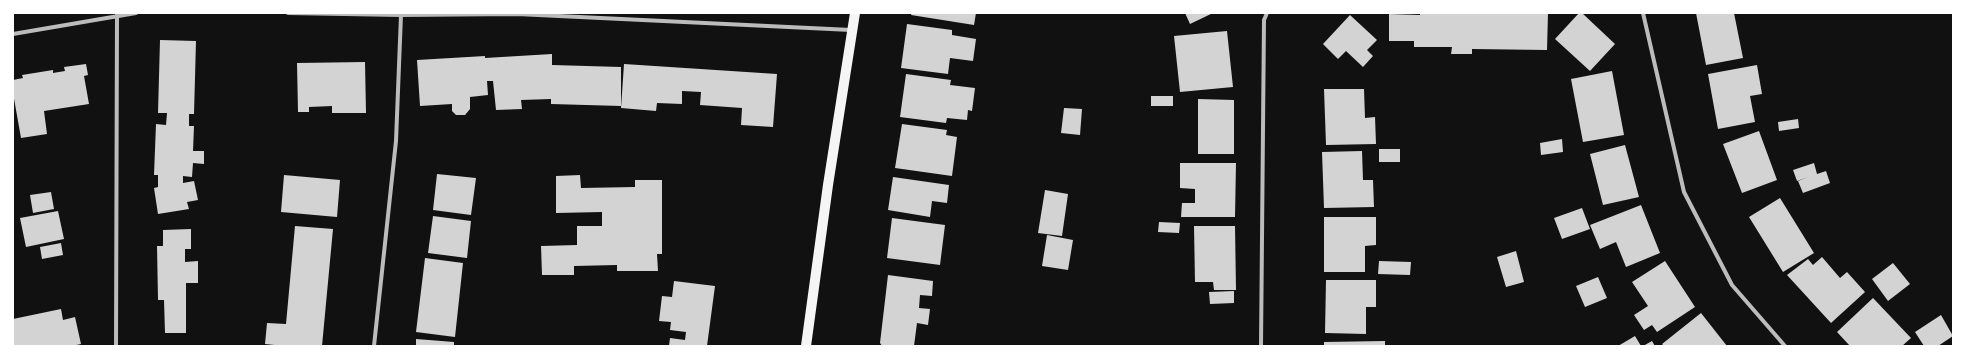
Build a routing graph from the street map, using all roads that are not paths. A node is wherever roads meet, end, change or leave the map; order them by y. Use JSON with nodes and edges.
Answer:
{"nodes":[{"id":1,"x":136,"y":13,"type":"edge"},
{"id":2,"x":288,"y":13,"type":"edge"},
{"id":3,"x":855,"y":13,"type":"edge"},
{"id":4,"x":1267,"y":13,"type":"edge"},
{"id":5,"x":1643,"y":13,"type":"edge"},
{"id":6,"x":117,"y":14,"type":"edge"},
{"id":7,"x":401,"y":15,"type":"junction"},
{"id":8,"x":851,"y":30,"type":"junction"},
{"id":9,"x":13,"y":34,"type":"edge"},
{"id":10,"x":116,"y":346,"type":"edge"},
{"id":11,"x":374,"y":346,"type":"edge"},
{"id":12,"x":806,"y":346,"type":"edge"},
{"id":13,"x":1261,"y":346,"type":"edge"},
{"id":14,"x":1785,"y":346,"type":"edge"}],
"edges":[{"from":1,"to":6,"type":"street"},
{"from":2,"to":7,"type":"street"},
{"from":3,"to":8,"type":"main road"},
{"from":4,"to":13,"type":"street"},
{"from":5,"to":14,"type":"street"},
{"from":6,"to":9,"type":"street"},
{"from":6,"to":10,"type":"street"},
{"from":7,"to":8,"type":"street"},
{"from":7,"to":11,"type":"street"},
{"from":8,"to":12,"type":"main road"}]}
